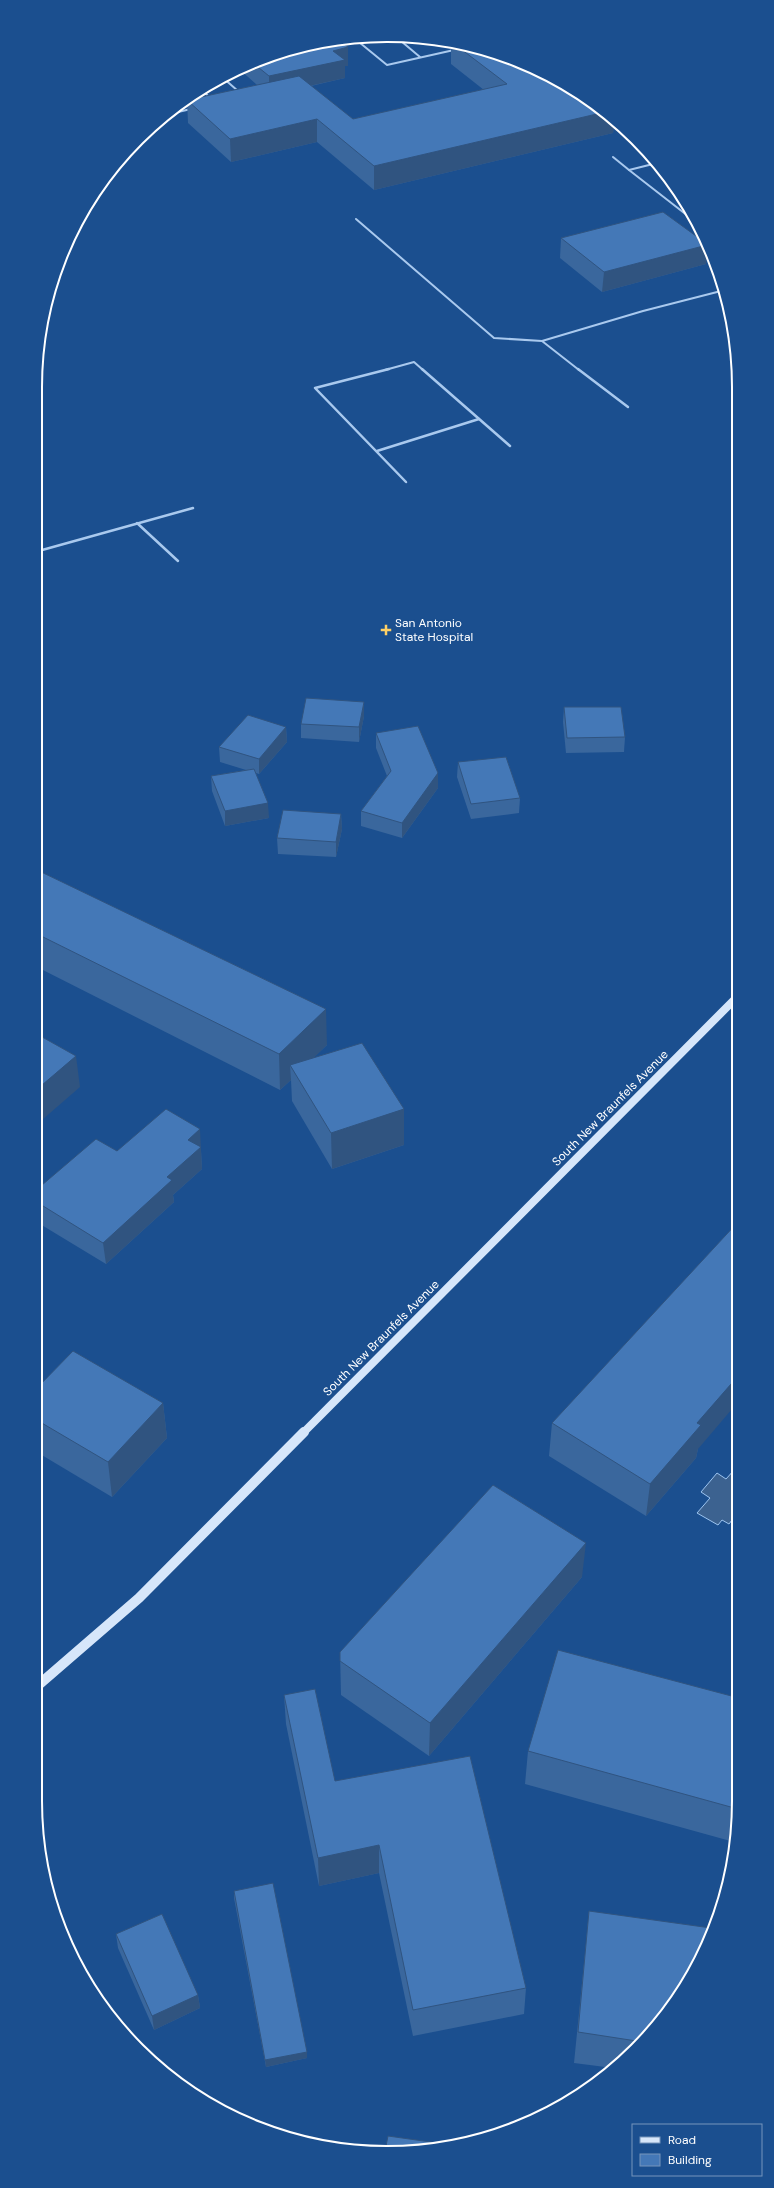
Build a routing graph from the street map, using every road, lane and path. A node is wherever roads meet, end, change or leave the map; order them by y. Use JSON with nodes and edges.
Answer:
{"nodes":[{"id":1,"x":360,"y":43,"type":"edge"},
{"id":2,"x":403,"y":43,"type":"edge"},
{"id":3,"x":456,"y":50,"type":"edge"},
{"id":4,"x":420,"y":58,"type":"junction"},
{"id":5,"x":227,"y":82,"type":"edge"},
{"id":6,"x":240,"y":93,"type":"edge"},
{"id":7,"x":205,"y":94,"type":"edge"},
{"id":8,"x":211,"y":99,"type":"edge"},
{"id":9,"x":194,"y":109,"type":"edge"},
{"id":10,"x":179,"y":112,"type":"edge"},
{"id":11,"x":613,"y":157,"type":"dead end"},
{"id":12,"x":650,"y":164,"type":"edge"},
{"id":13,"x":629,"y":170,"type":"junction"},
{"id":14,"x":685,"y":214,"type":"edge"},
{"id":15,"x":356,"y":219,"type":"dead end"},
{"id":16,"x":718,"y":292,"type":"edge"},
{"id":17,"x":542,"y":341,"type":"junction"},
{"id":18,"x":628,"y":407,"type":"dead end"},
{"id":19,"x":479,"y":419,"type":"junction"},
{"id":20,"x":510,"y":446,"type":"dead end"},
{"id":21,"x":377,"y":452,"type":"junction"},
{"id":22,"x":406,"y":482,"type":"dead end"},
{"id":23,"x":193,"y":508,"type":"dead end"},
{"id":24,"x":137,"y":524,"type":"junction"},
{"id":25,"x":42,"y":550,"type":"edge"},
{"id":26,"x":178,"y":561,"type":"dead end"},
{"id":27,"x":732,"y":1002,"type":"edge"},
{"id":28,"x":42,"y":1682,"type":"edge"}],
"edges":[{"from":1,"to":4,"type":"lane"},
{"from":2,"to":4,"type":"lane"},
{"from":3,"to":4,"type":"lane"},
{"from":5,"to":6,"type":"lane"},
{"from":7,"to":8,"type":"lane"},
{"from":9,"to":10,"type":"lane"},
{"from":11,"to":13,"type":"lane"},
{"from":12,"to":13,"type":"lane"},
{"from":13,"to":14,"type":"lane"},
{"from":15,"to":17,"type":"lane"},
{"from":16,"to":17,"type":"lane"},
{"from":17,"to":18,"type":"lane"},
{"from":19,"to":20,"type":"lane"},
{"from":19,"to":21,"type":"lane"},
{"from":19,"to":21,"type":"lane"},
{"from":21,"to":22,"type":"lane"},
{"from":23,"to":24,"type":"lane"},
{"from":24,"to":25,"type":"lane"},
{"from":24,"to":26,"type":"lane"},
{"from":27,"to":28,"type":"main road","name":"South New Braunfels Avenue"}]}
